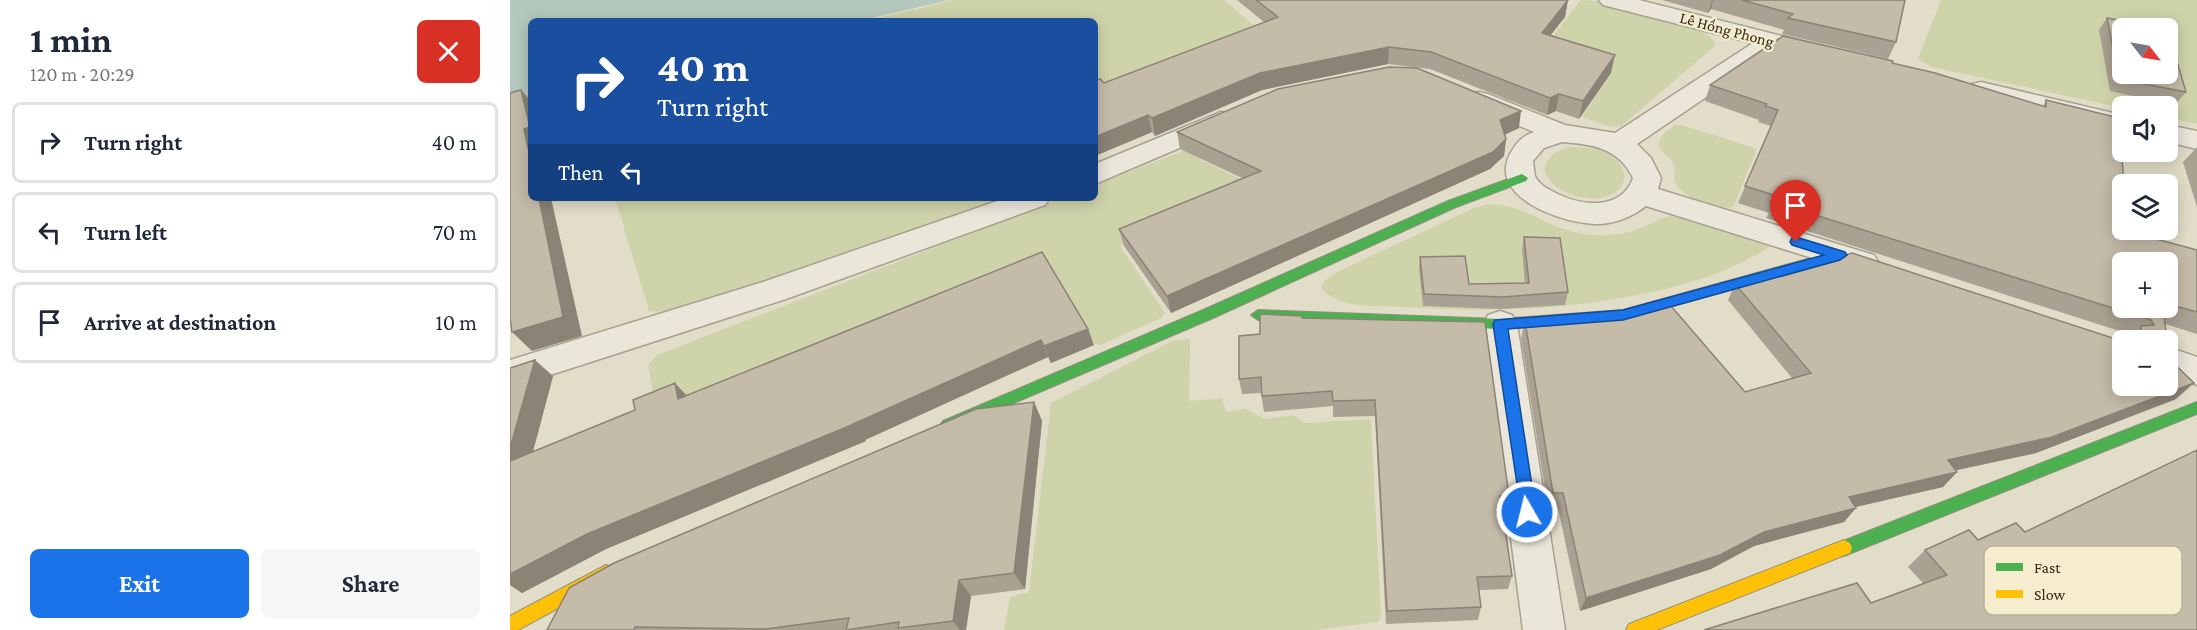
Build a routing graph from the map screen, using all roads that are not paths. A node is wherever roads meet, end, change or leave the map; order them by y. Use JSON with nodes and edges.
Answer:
{"nodes":[{"id":1,"x":1611,"y":0,"type":"edge"},
{"id":2,"x":1773,"y":42,"type":"junction"},
{"id":3,"x":1842,"y":58,"type":"edge"},
{"id":4,"x":1959,"y":85,"type":"edge"},
{"id":5,"x":1453,"y":90,"type":"edge"},
{"id":6,"x":1238,"y":112,"type":"edge"},
{"id":7,"x":2112,"y":121,"type":"edge"},
{"id":8,"x":1561,"y":134,"type":"junction"},
{"id":9,"x":2178,"y":136,"type":"edge"},
{"id":10,"x":2197,"y":140,"type":"edge"},
{"id":11,"x":1618,"y":144,"type":"junction"},
{"id":12,"x":1098,"y":174,"type":"edge"},
{"id":13,"x":1522,"y":178,"type":"junction"},
{"id":14,"x":1641,"y":194,"type":"junction"},
{"id":15,"x":1027,"y":201,"type":"edge"},
{"id":16,"x":1840,"y":255,"type":"junction"},
{"id":17,"x":1886,"y":270,"type":"edge"},
{"id":18,"x":1208,"y":314,"type":"junction"},
{"id":19,"x":1500,"y":324,"type":"junction"},
{"id":20,"x":2178,"y":364,"type":"edge"},
{"id":21,"x":2197,"y":371,"type":"edge"},
{"id":22,"x":510,"y":374,"type":"edge"},
{"id":23,"x":2197,"y":408,"type":"edge"},
{"id":24,"x":936,"y":430,"type":"edge"},
{"id":25,"x":621,"y":564,"type":"edge"},
{"id":26,"x":510,"y":625,"type":"edge"},
{"id":27,"x":1544,"y":630,"type":"edge"},
{"id":28,"x":1635,"y":630,"type":"edge"}],
"edges":[{"from":1,"to":2,"type":"street","name":"Lê Hồng Phong"},
{"from":2,"to":3,"type":"street","name":"Lê Hồng Phong"},
{"from":2,"to":11,"type":"street"},
{"from":4,"to":7,"type":"street"},
{"from":5,"to":8,"type":"street"},
{"from":6,"to":12,"type":"street"},
{"from":8,"to":11,"type":"street"},
{"from":8,"to":13,"type":"street"},
{"from":9,"to":10,"type":"street"},
{"from":11,"to":14,"type":"street"},
{"from":13,"to":14,"type":"street"},
{"from":13,"to":18,"type":"street"},
{"from":14,"to":16,"type":"street"},
{"from":15,"to":22,"type":"street"},
{"from":16,"to":17,"type":"street"},
{"from":16,"to":19,"type":"street"},
{"from":18,"to":19,"type":"street"},
{"from":18,"to":24,"type":"street"},
{"from":19,"to":27,"type":"street"},
{"from":20,"to":21,"type":"street"},
{"from":23,"to":28,"type":"street"},
{"from":25,"to":26,"type":"street"}]}
